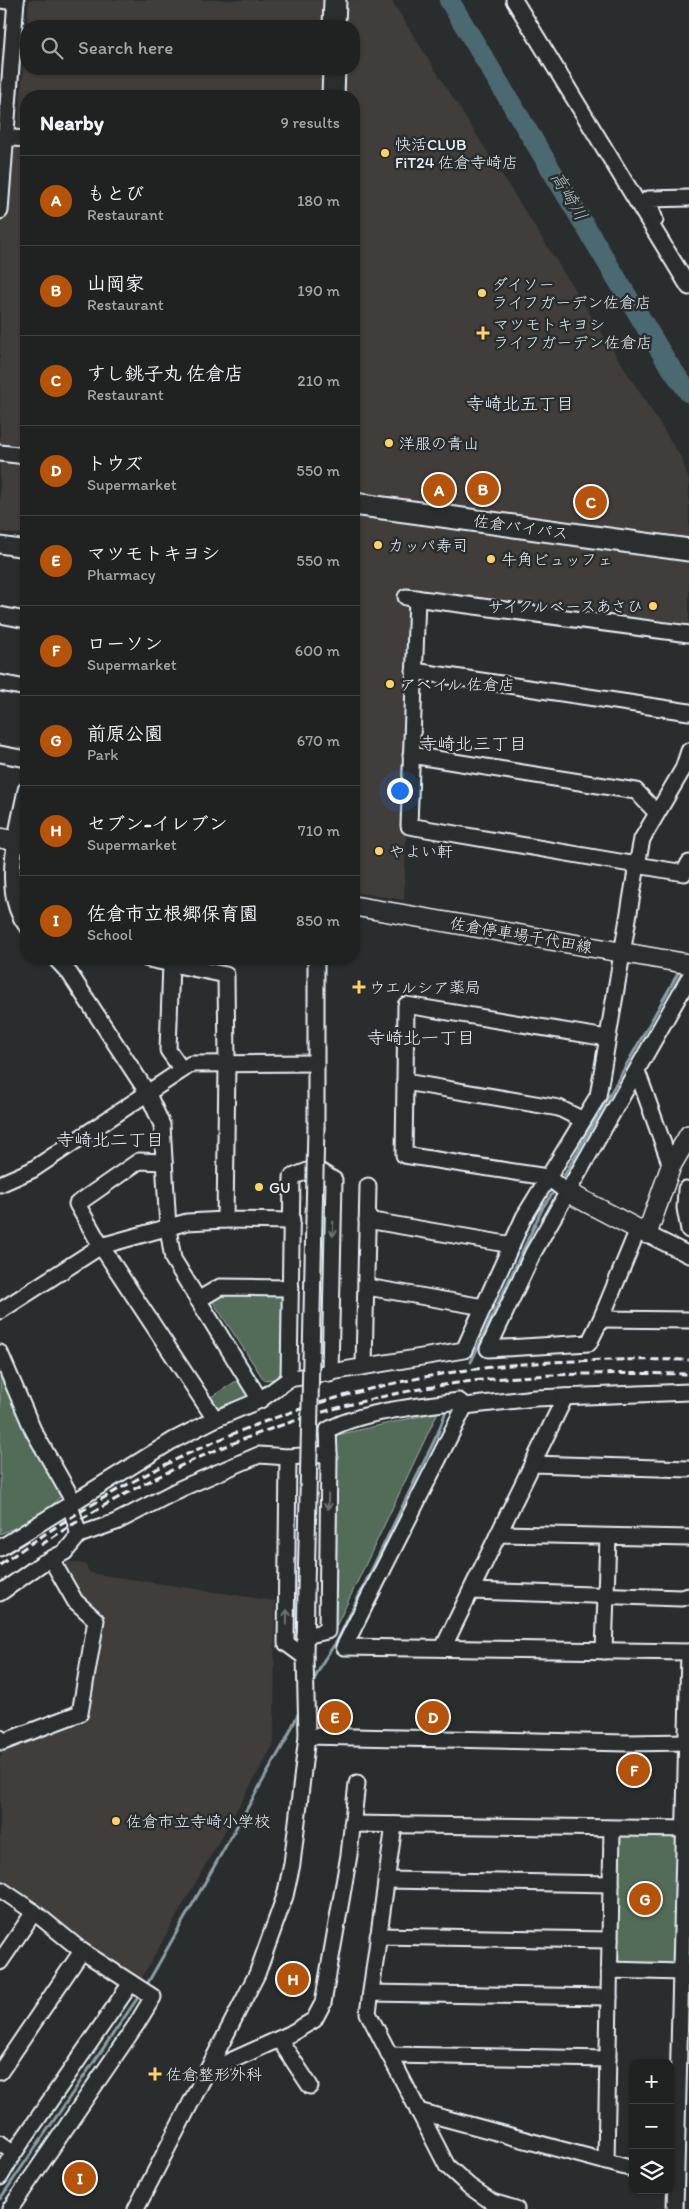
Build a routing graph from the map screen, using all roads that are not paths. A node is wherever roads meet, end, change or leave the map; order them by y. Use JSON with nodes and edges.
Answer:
{"nodes":[{"id":1,"x":0,"y":0,"type":"edge"},
{"id":2,"x":335,"y":0,"type":"edge"},
{"id":3,"x":514,"y":0,"type":"edge"},
{"id":4,"x":16,"y":1,"type":"edge"},
{"id":5,"x":334,"y":20,"type":"edge"},
{"id":6,"x":5,"y":69,"type":"edge"},
{"id":7,"x":334,"y":75,"type":"edge"},
{"id":8,"x":333,"y":90,"type":"edge"},
{"id":9,"x":3,"y":138,"type":"edge"},
{"id":10,"x":20,"y":139,"type":"edge"},
{"id":11,"x":689,"y":198,"type":"edge"},
{"id":12,"x":0,"y":212,"type":"edge"},
{"id":13,"x":658,"y":238,"type":"junction"},
{"id":14,"x":689,"y":287,"type":"edge"},
{"id":15,"x":0,"y":453,"type":"edge"},
{"id":16,"x":20,"y":455,"type":"edge"},
{"id":17,"x":360,"y":505,"type":"edge"},
{"id":18,"x":0,"y":545,"type":"edge"},
{"id":19,"x":20,"y":547,"type":"edge"},
{"id":20,"x":689,"y":550,"type":"edge"},
{"id":21,"x":0,"y":615,"type":"edge"},
{"id":22,"x":20,"y":619,"type":"edge"},
{"id":23,"x":689,"y":634,"type":"edge"},
{"id":24,"x":414,"y":671,"type":"junction"},
{"id":25,"x":0,"y":684,"type":"edge"},
{"id":26,"x":20,"y":687,"type":"edge"},
{"id":27,"x":689,"y":712,"type":"edge"},
{"id":28,"x":689,"y":750,"type":"edge"},
{"id":29,"x":0,"y":754,"type":"edge"},
{"id":30,"x":411,"y":755,"type":"junction"},
{"id":31,"x":20,"y":758,"type":"edge"},
{"id":32,"x":656,"y":812,"type":"junction"},
{"id":33,"x":20,"y":816,"type":"edge"},
{"id":34,"x":14,"y":841,"type":"edge"},
{"id":35,"x":689,"y":863,"type":"edge"},
{"id":36,"x":637,"y":865,"type":"junction"},
{"id":37,"x":7,"y":905,"type":"edge"},
{"id":38,"x":360,"y":907,"type":"edge"},
{"id":39,"x":20,"y":919,"type":"edge"},
{"id":40,"x":621,"y":953,"type":"junction"},
{"id":41,"x":689,"y":964,"type":"edge"},
{"id":42,"x":67,"y":965,"type":"edge"},
{"id":43,"x":171,"y":965,"type":"edge"},
{"id":44,"x":180,"y":965,"type":"edge"},
{"id":45,"x":316,"y":965,"type":"edge"},
{"id":46,"x":689,"y":978,"type":"edge"},
{"id":47,"x":607,"y":1038,"type":"junction"},
{"id":48,"x":227,"y":1063,"type":"junction"},
{"id":49,"x":315,"y":1063,"type":"junction"},
{"id":50,"x":182,"y":1070,"type":"junction"},
{"id":51,"x":637,"y":1071,"type":"junction"},
{"id":52,"x":405,"y":1082,"type":"junction"},
{"id":53,"x":147,"y":1092,"type":"junction"},
{"id":54,"x":583,"y":1120,"type":"junction"},
{"id":55,"x":689,"y":1135,"type":"edge"},
{"id":56,"x":164,"y":1162,"type":"junction"},
{"id":57,"x":315,"y":1168,"type":"junction"},
{"id":58,"x":669,"y":1174,"type":"junction"},
{"id":59,"x":547,"y":1177,"type":"junction"},
{"id":60,"x":0,"y":1184,"type":"edge"},
{"id":61,"x":368,"y":1186,"type":"dead end"},
{"id":62,"x":687,"y":1189,"type":"edge"},
{"id":63,"x":567,"y":1192,"type":"junction"},
{"id":64,"x":225,"y":1220,"type":"junction"},
{"id":65,"x":367,"y":1220,"type":"junction"},
{"id":66,"x":292,"y":1221,"type":"junction"},
{"id":67,"x":168,"y":1228,"type":"junction"},
{"id":68,"x":689,"y":1230,"type":"edge"},
{"id":69,"x":642,"y":1231,"type":"junction"},
{"id":70,"x":512,"y":1244,"type":"junction"},
{"id":71,"x":102,"y":1246,"type":"junction"},
{"id":72,"x":689,"y":1255,"type":"edge"},
{"id":73,"x":367,"y":1287,"type":"junction"},
{"id":74,"x":291,"y":1288,"type":"junction"},
{"id":75,"x":198,"y":1300,"type":"junction"},
{"id":76,"x":484,"y":1307,"type":"junction"},
{"id":77,"x":0,"y":1310,"type":"edge"},
{"id":78,"x":601,"y":1319,"type":"junction"},
{"id":79,"x":689,"y":1320,"type":"edge"},
{"id":80,"x":0,"y":1353,"type":"edge"},
{"id":81,"x":364,"y":1366,"type":"junction"},
{"id":82,"x":330,"y":1374,"type":"junction"},
{"id":83,"x":289,"y":1379,"type":"junction"},
{"id":84,"x":689,"y":1392,"type":"edge"},
{"id":85,"x":565,"y":1397,"type":"junction"},
{"id":86,"x":260,"y":1400,"type":"junction"},
{"id":87,"x":464,"y":1406,"type":"junction"},
{"id":88,"x":215,"y":1419,"type":"junction"},
{"id":89,"x":329,"y":1454,"type":"junction"},
{"id":90,"x":288,"y":1457,"type":"junction"},
{"id":91,"x":532,"y":1464,"type":"junction"},
{"id":92,"x":689,"y":1469,"type":"edge"},
{"id":93,"x":71,"y":1502,"type":"junction"},
{"id":94,"x":498,"y":1534,"type":"junction"},
{"id":95,"x":79,"y":1535,"type":"junction"},
{"id":96,"x":608,"y":1538,"type":"junction"},
{"id":97,"x":689,"y":1538,"type":"edge"},
{"id":98,"x":0,"y":1548,"type":"edge"},
{"id":99,"x":51,"y":1559,"type":"junction"},
{"id":100,"x":471,"y":1591,"type":"junction"},
{"id":101,"x":0,"y":1593,"type":"edge"},
{"id":102,"x":606,"y":1595,"type":"junction"},
{"id":103,"x":689,"y":1596,"type":"edge"},
{"id":104,"x":305,"y":1636,"type":"junction"},
{"id":105,"x":443,"y":1648,"type":"junction"},
{"id":106,"x":604,"y":1651,"type":"junction"},
{"id":107,"x":689,"y":1652,"type":"edge"},
{"id":108,"x":305,"y":1657,"type":"junction"},
{"id":109,"x":307,"y":1736,"type":"junction"},
{"id":110,"x":1,"y":1742,"type":"edge"},
{"id":111,"x":688,"y":1742,"type":"edge"},
{"id":112,"x":357,"y":1782,"type":"dead end"},
{"id":113,"x":352,"y":1824,"type":"junction"},
{"id":114,"x":394,"y":1825,"type":"junction"},
{"id":115,"x":612,"y":1829,"type":"junction"},
{"id":116,"x":687,"y":1830,"type":"edge"},
{"id":117,"x":386,"y":1880,"type":"junction"},
{"id":118,"x":611,"y":1884,"type":"junction"},
{"id":119,"x":0,"y":1889,"type":"edge"},
{"id":120,"x":34,"y":1912,"type":"junction"},
{"id":121,"x":378,"y":1936,"type":"junction"},
{"id":122,"x":610,"y":1940,"type":"junction"},
{"id":123,"x":82,"y":1951,"type":"junction"},
{"id":124,"x":0,"y":1962,"type":"edge"},
{"id":125,"x":609,"y":1970,"type":"junction"},
{"id":126,"x":681,"y":1972,"type":"junction"},
{"id":127,"x":131,"y":1983,"type":"junction"},
{"id":128,"x":371,"y":1993,"type":"junction"},
{"id":129,"x":609,"y":1997,"type":"junction"},
{"id":130,"x":279,"y":2039,"type":"junction"},
{"id":131,"x":389,"y":2055,"type":"junction"},
{"id":132,"x":608,"y":2059,"type":"junction"},
{"id":133,"x":0,"y":2072,"type":"edge"},
{"id":134,"x":206,"y":2072,"type":"junction"},
{"id":135,"x":310,"y":2086,"type":"dead end"},
{"id":136,"x":684,"y":2089,"type":"edge"},
{"id":137,"x":418,"y":2111,"type":"junction"},
{"id":138,"x":0,"y":2143,"type":"edge"},
{"id":139,"x":14,"y":2153,"type":"junction"},
{"id":140,"x":606,"y":2162,"type":"junction"},
{"id":141,"x":629,"y":2168,"type":"edge"},
{"id":142,"x":0,"y":2178,"type":"edge"},
{"id":143,"x":678,"y":2182,"type":"edge"},
{"id":144,"x":10,"y":2209,"type":"edge"},
{"id":145,"x":136,"y":2209,"type":"edge"},
{"id":146,"x":516,"y":2209,"type":"edge"},
{"id":147,"x":675,"y":2209,"type":"edge"}],
"edges":[{"from":1,"to":4,"type":"street"},
{"from":2,"to":5,"type":"highway"},
{"from":3,"to":13,"type":"street"},
{"from":4,"to":6,"type":"street"},
{"from":6,"to":9,"type":"street"},
{"from":7,"to":8,"type":"highway"},
{"from":9,"to":10,"type":"street"},
{"from":9,"to":12,"type":"street"},
{"from":11,"to":13,"type":"street"},
{"from":13,"to":14,"type":"street"},
{"from":15,"to":16,"type":"street"},
{"from":17,"to":20,"type":"highway","name":"佐倉バイパス"},
{"from":18,"to":19,"type":"street"},
{"from":21,"to":22,"type":"street"},
{"from":23,"to":24,"type":"street"},
{"from":24,"to":27,"type":"street"},
{"from":24,"to":30,"type":"street"},
{"from":25,"to":26,"type":"street"},
{"from":28,"to":32,"type":"street"},
{"from":29,"to":31,"type":"street"},
{"from":30,"to":32,"type":"street"},
{"from":30,"to":36,"type":"street"},
{"from":32,"to":36,"type":"street"},
{"from":33,"to":34,"type":"street"},
{"from":34,"to":37,"type":"street"},
{"from":35,"to":36,"type":"street"},
{"from":36,"to":40,"type":"street"},
{"from":37,"to":39,"type":"street"},
{"from":38,"to":40,"type":"main road","name":"佐倉停車場千代田線"},
{"from":40,"to":41,"type":"main road","name":"佐倉停車場千代田線"},
{"from":40,"to":47,"type":"street"},
{"from":42,"to":53,"type":"street"},
{"from":43,"to":50,"type":"street"},
{"from":44,"to":48,"type":"street"},
{"from":45,"to":49,"type":"street"},
{"from":46,"to":51,"type":"street"},
{"from":47,"to":52,"type":"street"},
{"from":47,"to":54,"type":"street"},
{"from":48,"to":49,"type":"street"},
{"from":48,"to":50,"type":"street"},
{"from":48,"to":64,"type":"street"},
{"from":49,"to":57,"type":"street","bridge":true},
{"from":50,"to":53,"type":"street"},
{"from":51,"to":58,"type":"street"},
{"from":51,"to":63,"type":"street"},
{"from":52,"to":54,"type":"street"},
{"from":52,"to":59,"type":"street"},
{"from":53,"to":56,"type":"street"},
{"from":53,"to":60,"type":"street"},
{"from":54,"to":59,"type":"street"},
{"from":55,"to":58,"type":"main road"},
{"from":56,"to":67,"type":"street"},
{"from":56,"to":71,"type":"street"},
{"from":57,"to":66,"type":"street"},
{"from":57,"to":82,"type":"street","one_way":true},
{"from":57,"to":104,"type":"street","bridge":true},
{"from":58,"to":62,"type":"street"},
{"from":58,"to":69,"type":"main road"},
{"from":59,"to":63,"type":"street"},
{"from":59,"to":70,"type":"street"},
{"from":61,"to":65,"type":"street"},
{"from":62,"to":68,"type":"street"},
{"from":63,"to":69,"type":"main road"},
{"from":63,"to":78,"type":"street"},
{"from":64,"to":66,"type":"street"},
{"from":64,"to":67,"type":"street"},
{"from":65,"to":70,"type":"street"},
{"from":65,"to":73,"type":"street"},
{"from":66,"to":74,"type":"street"},
{"from":67,"to":71,"type":"street"},
{"from":67,"to":75,"type":"street"},
{"from":69,"to":72,"type":"street"},
{"from":69,"to":78,"type":"street"},
{"from":70,"to":76,"type":"street"},
{"from":71,"to":77,"type":"street"},
{"from":71,"to":88,"type":"street"},
{"from":73,"to":76,"type":"street"},
{"from":73,"to":81,"type":"street"},
{"from":74,"to":75,"type":"street"},
{"from":74,"to":83,"type":"street"},
{"from":75,"to":86,"type":"street"},
{"from":76,"to":81,"type":"street"},
{"from":78,"to":79,"type":"street"},
{"from":80,"to":93,"type":"street"},
{"from":81,"to":82,"type":"street"},
{"from":82,"to":83,"type":"street"},
{"from":83,"to":86,"type":"street"},
{"from":84,"to":85,"type":"street"},
{"from":85,"to":87,"type":"street"},
{"from":85,"to":91,"type":"street"},
{"from":86,"to":88,"type":"street"},
{"from":87,"to":89,"type":"street"},
{"from":87,"to":105,"type":"street"},
{"from":88,"to":93,"type":"street"},
{"from":89,"to":90,"type":"street"},
{"from":89,"to":104,"type":"street","one_way":true},
{"from":90,"to":95,"type":"street"},
{"from":108,"to":90,"type":"street","one_way":true},
{"from":91,"to":92,"type":"street"},
{"from":91,"to":94,"type":"street"},
{"from":93,"to":95,"type":"street"},
{"from":93,"to":98,"type":"street"},
{"from":94,"to":96,"type":"street"},
{"from":94,"to":100,"type":"street"},
{"from":95,"to":99,"type":"street"},
{"from":96,"to":97,"type":"street"},
{"from":96,"to":102,"type":"street"},
{"from":99,"to":101,"type":"street"},
{"from":99,"to":110,"type":"street"},
{"from":100,"to":102,"type":"street"},
{"from":100,"to":105,"type":"street"},
{"from":102,"to":103,"type":"street"},
{"from":102,"to":106,"type":"street"},
{"from":104,"to":108,"type":"street"},
{"from":105,"to":106,"type":"street"},
{"from":106,"to":107,"type":"street"},
{"from":107,"to":111,"type":"street"},
{"from":108,"to":109,"type":"street"},
{"from":109,"to":111,"type":"street"},
{"from":109,"to":134,"type":"street"},
{"from":111,"to":116,"type":"street"},
{"from":112,"to":113,"type":"street"},
{"from":113,"to":114,"type":"street"},
{"from":113,"to":130,"type":"street"},
{"from":114,"to":115,"type":"street"},
{"from":114,"to":117,"type":"street"},
{"from":115,"to":116,"type":"street"},
{"from":115,"to":118,"type":"street"},
{"from":116,"to":126,"type":"street"},
{"from":117,"to":118,"type":"street"},
{"from":117,"to":121,"type":"street"},
{"from":118,"to":122,"type":"street"},
{"from":119,"to":120,"type":"street"},
{"from":120,"to":123,"type":"street"},
{"from":120,"to":124,"type":"street"},
{"from":121,"to":122,"type":"street"},
{"from":121,"to":128,"type":"street"},
{"from":122,"to":125,"type":"street"},
{"from":123,"to":127,"type":"street"},
{"from":123,"to":133,"type":"street"},
{"from":125,"to":126,"type":"street"},
{"from":125,"to":129,"type":"street"},
{"from":126,"to":136,"type":"street"},
{"from":127,"to":139,"type":"street"},
{"from":127,"to":144,"type":"street"},
{"from":128,"to":129,"type":"street"},
{"from":128,"to":131,"type":"street"},
{"from":129,"to":132,"type":"street"},
{"from":130,"to":134,"type":"street"},
{"from":130,"to":135,"type":"street"},
{"from":131,"to":132,"type":"street"},
{"from":131,"to":137,"type":"street"},
{"from":132,"to":140,"type":"street"},
{"from":134,"to":145,"type":"street"},
{"from":136,"to":143,"type":"street"},
{"from":137,"to":140,"type":"street"},
{"from":137,"to":146,"type":"street"},
{"from":138,"to":139,"type":"street"},
{"from":139,"to":142,"type":"street"},
{"from":140,"to":141,"type":"street"},
{"from":143,"to":147,"type":"street"}]}
